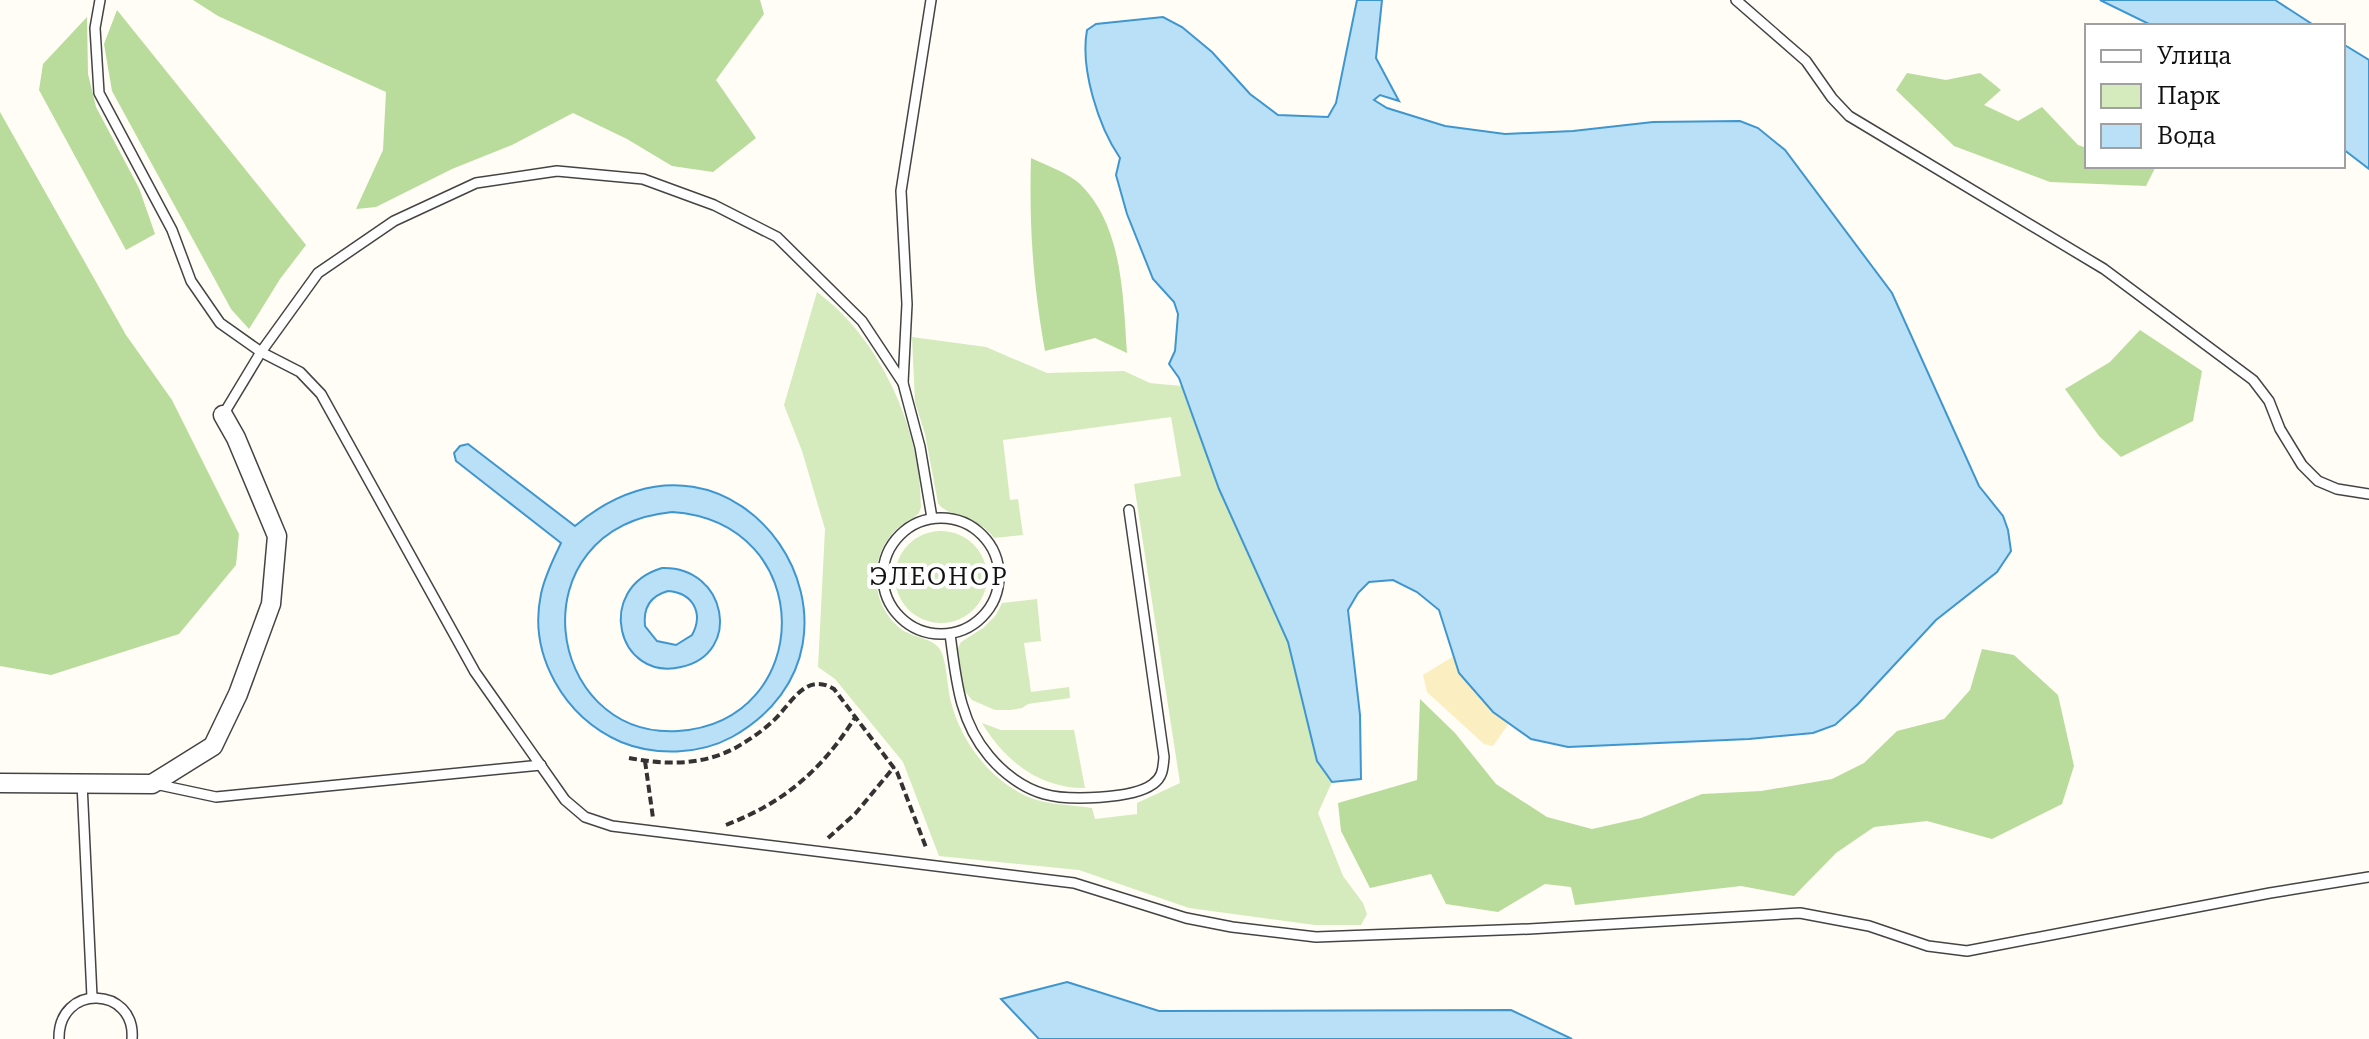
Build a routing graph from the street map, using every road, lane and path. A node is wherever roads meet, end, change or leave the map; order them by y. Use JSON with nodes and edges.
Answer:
{"nodes":[{"id":1,"x":100,"y":0,"type":"edge"},
{"id":2,"x":931,"y":0,"type":"edge"},
{"id":3,"x":1736,"y":0,"type":"edge"},
{"id":4,"x":261,"y":352,"type":"junction"},
{"id":5,"x":903,"y":383,"type":"junction"},
{"id":6,"x":223,"y":415,"type":"joint"},
{"id":7,"x":2369,"y":494,"type":"edge"},
{"id":8,"x":1129,"y":510,"type":"dead end"},
{"id":9,"x":932,"y":518,"type":"junction"},
{"id":10,"x":950,"y":634,"type":"junction"},
{"id":11,"x":856,"y":716,"type":"junction"},
{"id":12,"x":629,"y":758,"type":"dead end"},
{"id":13,"x":645,"y":761,"type":"junction"},
{"id":14,"x":541,"y":765,"type":"junction"},
{"id":15,"x":894,"y":767,"type":"junction"},
{"id":16,"x":0,"y":783,"type":"edge"},
{"id":17,"x":82,"y":783,"type":"junction"},
{"id":18,"x":152,"y":784,"type":"junction"},
{"id":19,"x":721,"y":826,"type":"dead end"},
{"id":20,"x":654,"y":831,"type":"junction"},
{"id":21,"x":814,"y":850,"type":"junction"},
{"id":22,"x":932,"y":864,"type":"junction"},
{"id":23,"x":2369,"y":877,"type":"edge"},
{"id":24,"x":92,"y":997,"type":"junction"},
{"id":25,"x":59,"y":1039,"type":"edge"},
{"id":26,"x":132,"y":1039,"type":"edge"}],
"edges":[{"from":1,"to":4,"type":"lane"},
{"from":2,"to":5,"type":"lane"},
{"from":3,"to":7,"type":"lane"},
{"from":4,"to":5,"type":"lane"},
{"from":4,"to":6,"type":"lane"},
{"from":4,"to":14,"type":"lane"},
{"from":5,"to":9,"type":"lane"},
{"from":6,"to":18,"type":"street"},
{"from":8,"to":10,"type":"lane"},
{"from":9,"to":10,"type":"lane"},
{"from":9,"to":10,"type":"lane"},
{"from":11,"to":13,"type":"path"},
{"from":11,"to":15,"type":"path"},
{"from":11,"to":19,"type":"path"},
{"from":12,"to":13,"type":"path"},
{"from":13,"to":20,"type":"path"},
{"from":14,"to":18,"type":"lane"},
{"from":14,"to":20,"type":"lane"},
{"from":15,"to":21,"type":"path"},
{"from":15,"to":22,"type":"path"},
{"from":16,"to":17,"type":"street"},
{"from":17,"to":18,"type":"street"},
{"from":17,"to":24,"type":"lane"},
{"from":20,"to":21,"type":"lane"},
{"from":21,"to":22,"type":"lane"},
{"from":22,"to":23,"type":"lane"},
{"from":24,"to":25,"type":"lane"},
{"from":24,"to":26,"type":"lane"}]}
